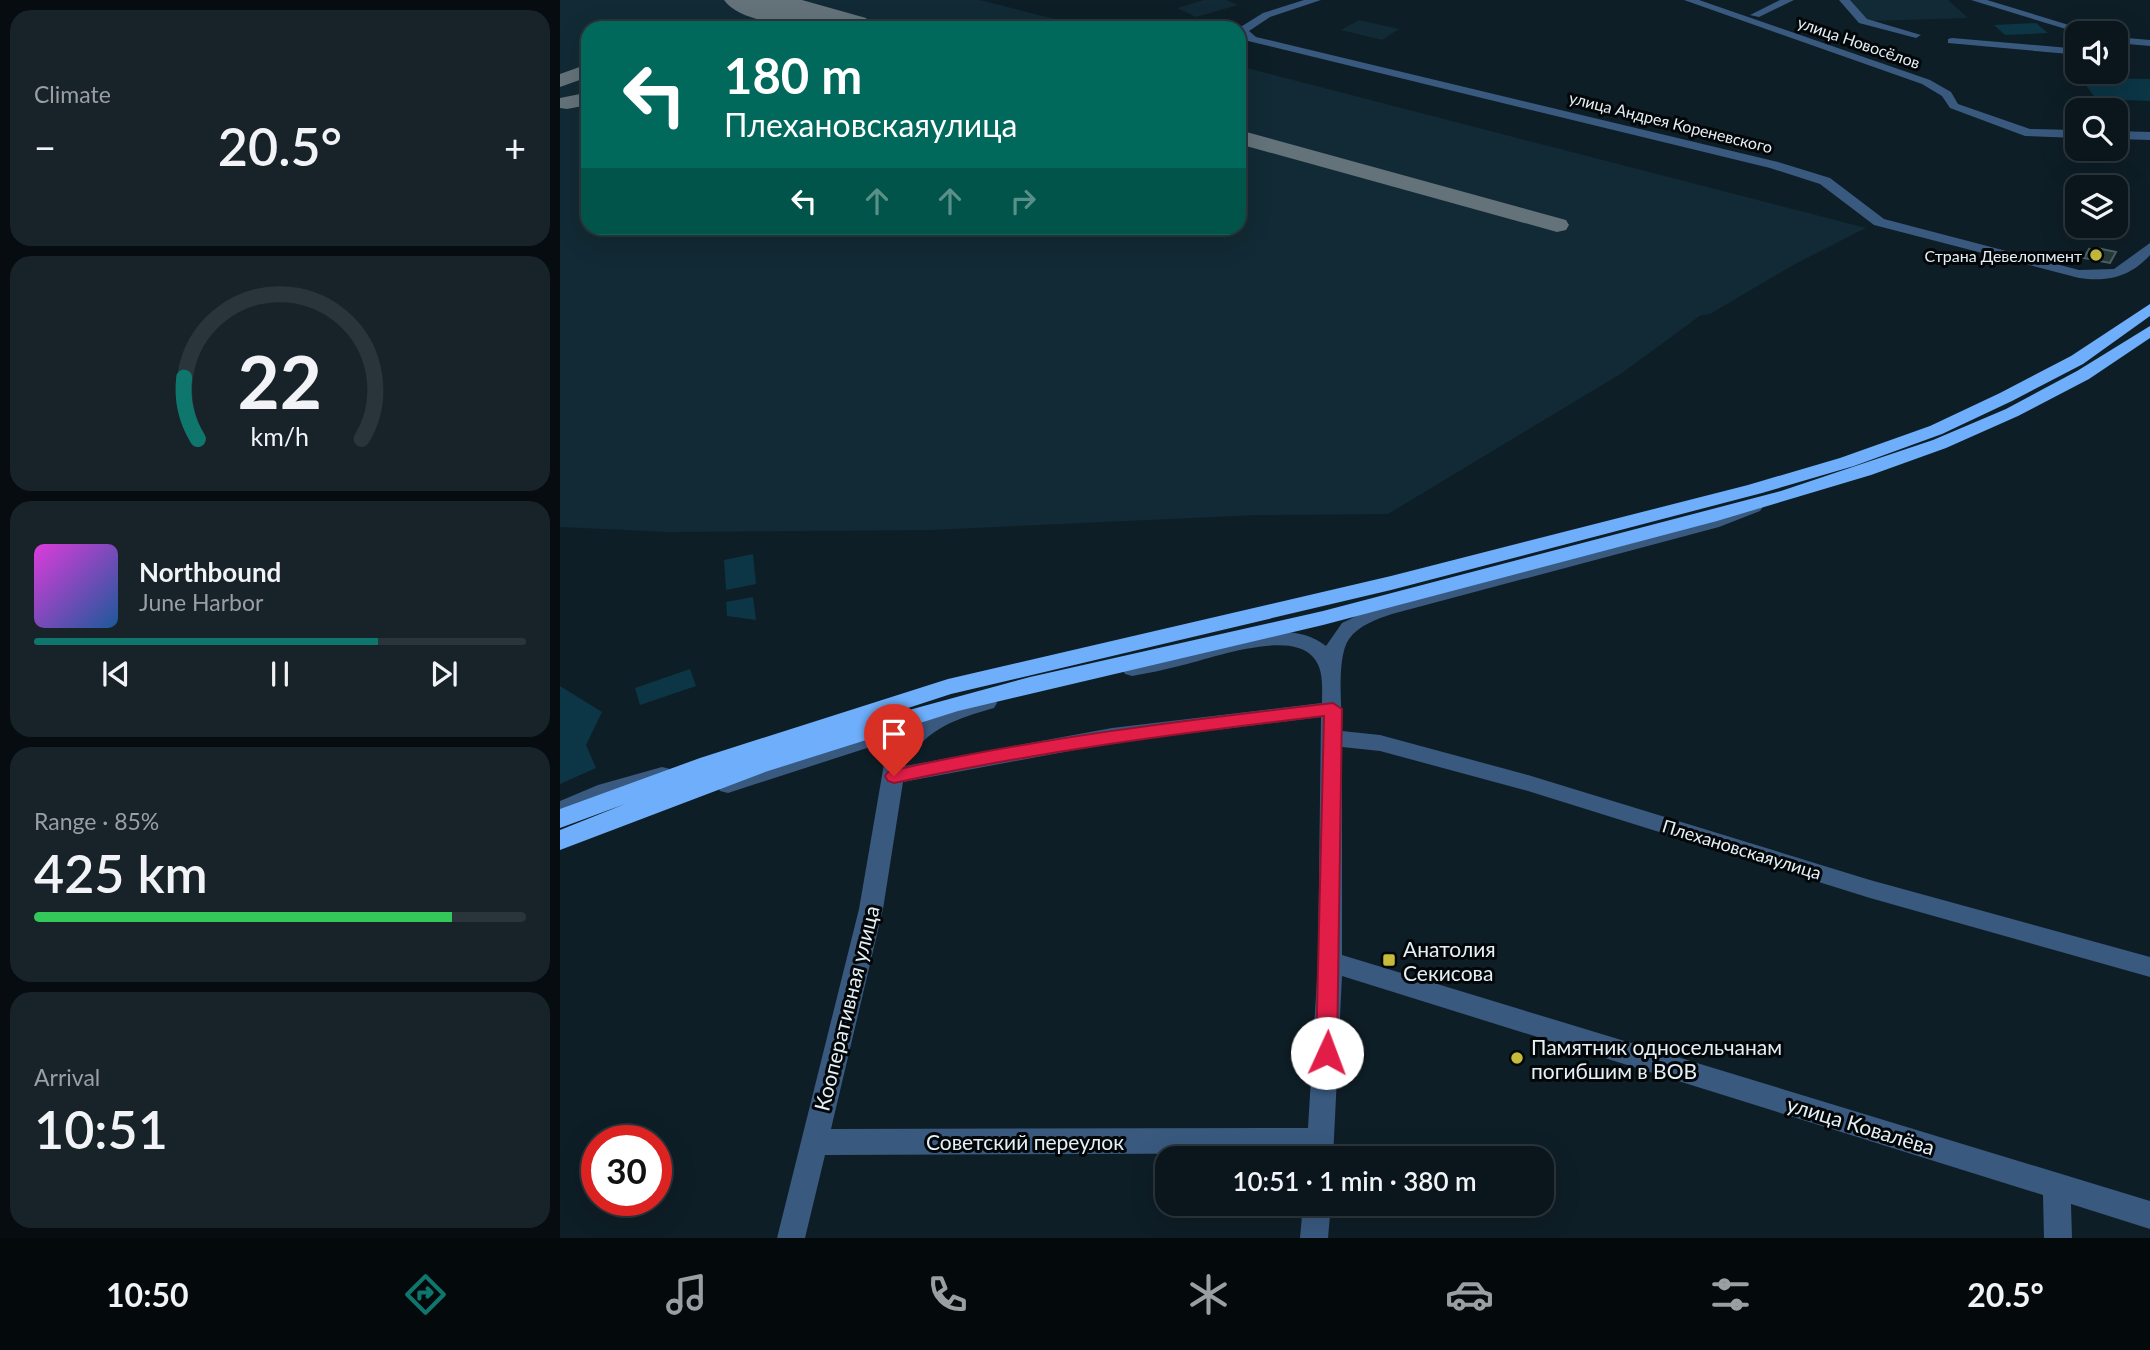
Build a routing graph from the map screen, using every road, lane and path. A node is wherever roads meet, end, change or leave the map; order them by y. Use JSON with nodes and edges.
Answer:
{"nodes":[{"id":1,"x":1316,"y":0,"type":"edge"},
{"id":2,"x":1689,"y":0,"type":"edge"},
{"id":3,"x":1789,"y":0,"type":"edge"},
{"id":4,"x":1844,"y":0,"type":"edge"},
{"id":5,"x":1976,"y":0,"type":"edge"},
{"id":6,"x":1755,"y":15,"type":"dead end"},
{"id":7,"x":2065,"y":26,"type":"edge"},
{"id":8,"x":1246,"y":27,"type":"edge"},
{"id":9,"x":1246,"y":34,"type":"edge"},
{"id":10,"x":1916,"y":35,"type":"dead end"},
{"id":11,"x":1952,"y":41,"type":"dead end"},
{"id":12,"x":2128,"y":41,"type":"edge"},
{"id":13,"x":2150,"y":43,"type":"edge"},
{"id":14,"x":2065,"y":51,"type":"edge"},
{"id":15,"x":2065,"y":134,"type":"edge"},
{"id":16,"x":2128,"y":135,"type":"edge"},
{"id":17,"x":2150,"y":136,"type":"edge"},
{"id":18,"x":2150,"y":247,"type":"edge"},
{"id":19,"x":2150,"y":309,"type":"edge"},
{"id":20,"x":2150,"y":331,"type":"edge"},
{"id":21,"x":1768,"y":501,"type":"junction"},
{"id":22,"x":1242,"y":638,"type":"junction"},
{"id":23,"x":1178,"y":660,"type":"junction"},
{"id":24,"x":1112,"y":666,"type":"junction"},
{"id":25,"x":1333,"y":698,"type":"junction"},
{"id":26,"x":944,"y":715,"type":"junction"},
{"id":27,"x":1333,"y":738,"type":"junction"},
{"id":28,"x":826,"y":753,"type":"junction"},
{"id":29,"x":708,"y":764,"type":"junction"},
{"id":30,"x":894,"y":776,"type":"junction"},
{"id":31,"x":560,"y":810,"type":"edge"},
{"id":32,"x":560,"y":819,"type":"edge"},
{"id":33,"x":560,"y":840,"type":"edge"},
{"id":34,"x":560,"y":848,"type":"edge"},
{"id":35,"x":1330,"y":962,"type":"junction"},
{"id":36,"x":2150,"y":967,"type":"edge"},
{"id":37,"x":813,"y":1142,"type":"junction"},
{"id":38,"x":1321,"y":1146,"type":"edge"},
{"id":39,"x":1155,"y":1147,"type":"edge"},
{"id":40,"x":2057,"y":1185,"type":"junction"},
{"id":41,"x":2150,"y":1215,"type":"edge"},
{"id":42,"x":1316,"y":1216,"type":"edge"},
{"id":43,"x":791,"y":1238,"type":"edge"},
{"id":44,"x":1314,"y":1238,"type":"edge"},
{"id":45,"x":2058,"y":1238,"type":"edge"}],
"edges":[{"from":1,"to":8,"type":"street","name":"улица Андрея Кореневского"},
{"from":2,"to":15,"type":"street","name":"улица Новосёлов"},
{"from":3,"to":6,"type":"street"},
{"from":4,"to":10,"type":"street"},
{"from":5,"to":7,"type":"street"},
{"from":9,"to":18,"type":"street","name":"улица Андрея Кореневского"},
{"from":11,"to":14,"type":"street"},
{"from":12,"to":13,"type":"street"},
{"from":16,"to":17,"type":"street"},
{"from":19,"to":29,"type":"highway"},
{"from":20,"to":21,"type":"highway"},
{"from":21,"to":22,"type":"highway"},
{"from":21,"to":25,"type":"street"},
{"from":22,"to":23,"type":"street"},
{"from":22,"to":24,"type":"highway"},
{"from":23,"to":24,"type":"street"},
{"from":23,"to":25,"type":"street"},
{"from":23,"to":26,"type":"street"},
{"from":24,"to":33,"type":"highway"},
{"from":25,"to":27,"type":"street"},
{"from":25,"to":30,"type":"street"},
{"from":26,"to":28,"type":"street"},
{"from":26,"to":30,"type":"street","name":"Кооперативная улица"},
{"from":27,"to":35,"type":"street"},
{"from":27,"to":36,"type":"street","name":"Плехановскаяулица"},
{"from":28,"to":30,"type":"street"},
{"from":28,"to":34,"type":"street"},
{"from":29,"to":31,"type":"street"},
{"from":29,"to":32,"type":"highway"},
{"from":30,"to":37,"type":"street","name":"Кооперативная улица"},
{"from":35,"to":38,"type":"street"},
{"from":35,"to":40,"type":"street","name":"улица Ковалёва"},
{"from":37,"to":39,"type":"street","name":"Советский переулок"},
{"from":37,"to":43,"type":"street","name":"Кооперативная улица"},
{"from":40,"to":41,"type":"street","name":"улица Ковалёва"},
{"from":40,"to":45,"type":"street"},
{"from":42,"to":44,"type":"street"}]}
